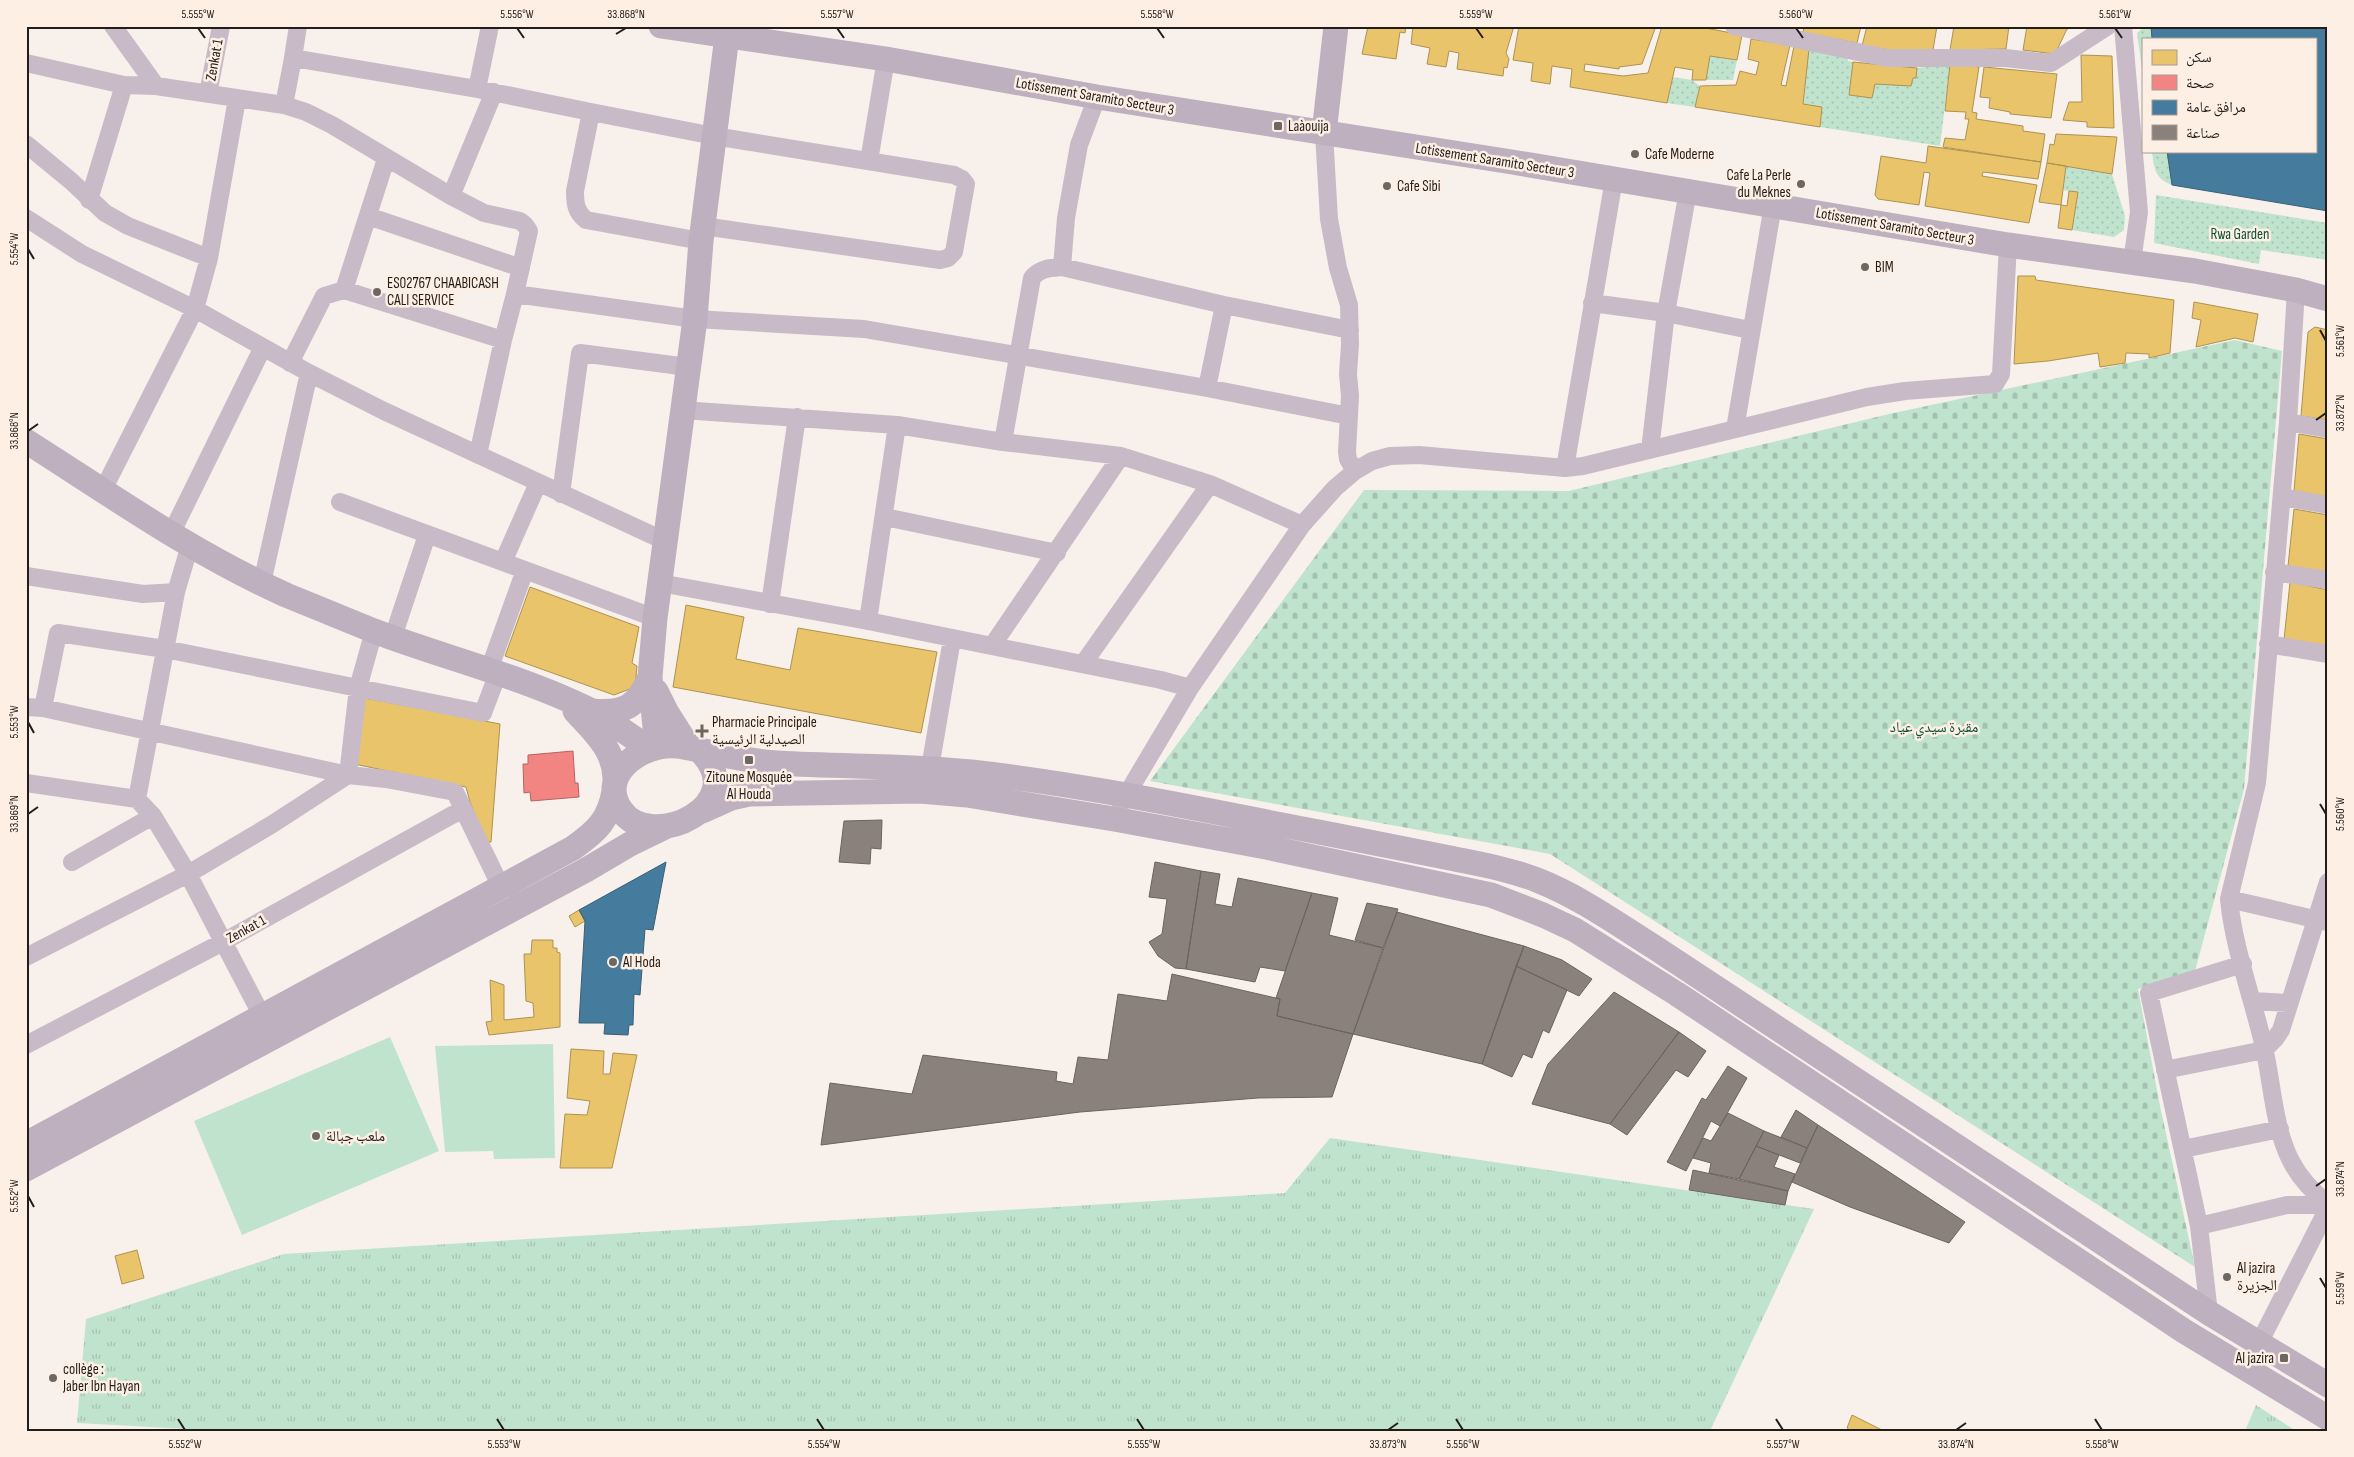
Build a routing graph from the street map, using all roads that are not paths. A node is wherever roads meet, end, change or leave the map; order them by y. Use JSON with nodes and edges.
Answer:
{"nodes":[{"id":1,"x":113,"y":26,"type":"edge"},
{"id":2,"x":220,"y":26,"type":"edge"},
{"id":3,"x":298,"y":26,"type":"edge"},
{"id":4,"x":490,"y":26,"type":"edge"},
{"id":5,"x":661,"y":26,"type":"edge"},
{"id":6,"x":1336,"y":26,"type":"edge"},
{"id":7,"x":1734,"y":26,"type":"edge"},
{"id":8,"x":2108,"y":26,"type":"edge"},
{"id":9,"x":2122,"y":26,"type":"edge"},
{"id":10,"x":727,"y":36,"type":"junction"},
{"id":11,"x":292,"y":58,"type":"junction"},
{"id":12,"x":886,"y":59,"type":"junction"},
{"id":13,"x":26,"y":63,"type":"edge"},
{"id":14,"x":124,"y":85,"type":"junction"},
{"id":15,"x":156,"y":86,"type":"junction"},
{"id":16,"x":485,"y":90,"type":"junction"},
{"id":17,"x":208,"y":94,"type":"junction"},
{"id":18,"x":1097,"y":97,"type":"junction"},
{"id":19,"x":238,"y":98,"type":"junction"},
{"id":20,"x":284,"y":105,"type":"junction"},
{"id":21,"x":591,"y":112,"type":"junction"},
{"id":22,"x":1324,"y":133,"type":"junction"},
{"id":23,"x":714,"y":136,"type":"junction"},
{"id":24,"x":26,"y":144,"type":"edge"},
{"id":25,"x":386,"y":159,"type":"junction"},
{"id":26,"x":869,"y":161,"type":"junction"},
{"id":27,"x":1614,"y":179,"type":"junction"},
{"id":28,"x":1688,"y":191,"type":"junction"},
{"id":29,"x":451,"y":196,"type":"junction"},
{"id":30,"x":89,"y":200,"type":"junction"},
{"id":31,"x":1772,"y":205,"type":"junction"},
{"id":32,"x":368,"y":216,"type":"junction"},
{"id":33,"x":26,"y":218,"type":"edge"},
{"id":34,"x":702,"y":233,"type":"junction"},
{"id":35,"x":2008,"y":245,"type":"junction"},
{"id":36,"x":209,"y":258,"type":"junction"},
{"id":37,"x":2132,"y":262,"type":"junction"},
{"id":38,"x":1062,"y":267,"type":"junction"},
{"id":39,"x":521,"y":268,"type":"junction"},
{"id":40,"x":344,"y":290,"type":"junction"},
{"id":41,"x":2296,"y":290,"type":"junction"},
{"id":42,"x":515,"y":294,"type":"junction"},
{"id":43,"x":2328,"y":299,"type":"edge"},
{"id":44,"x":1592,"y":303,"type":"junction"},
{"id":45,"x":1224,"y":306,"type":"junction"},
{"id":46,"x":195,"y":309,"type":"junction"},
{"id":47,"x":1666,"y":313,"type":"junction"},
{"id":48,"x":694,"y":319,"type":"junction"},
{"id":49,"x":1350,"y":330,"type":"junction"},
{"id":50,"x":1750,"y":330,"type":"junction"},
{"id":51,"x":503,"y":340,"type":"junction"},
{"id":52,"x":263,"y":347,"type":"junction"},
{"id":53,"x":1018,"y":354,"type":"junction"},
{"id":54,"x":290,"y":364,"type":"junction"},
{"id":55,"x":688,"y":367,"type":"junction"},
{"id":56,"x":309,"y":373,"type":"junction"},
{"id":57,"x":1207,"y":388,"type":"junction"},
{"id":58,"x":682,"y":410,"type":"junction"},
{"id":59,"x":1350,"y":416,"type":"junction"},
{"id":60,"x":797,"y":417,"type":"junction"},
{"id":61,"x":2288,"y":422,"type":"junction"},
{"id":62,"x":897,"y":425,"type":"junction"},
{"id":63,"x":1735,"y":429,"type":"junction"},
{"id":64,"x":2328,"y":429,"type":"edge"},
{"id":65,"x":26,"y":441,"type":"edge"},
{"id":66,"x":1003,"y":442,"type":"junction"},
{"id":67,"x":1650,"y":450,"type":"junction"},
{"id":68,"x":478,"y":455,"type":"junction"},
{"id":69,"x":1121,"y":456,"type":"junction"},
{"id":70,"x":1565,"y":468,"type":"junction"},
{"id":71,"x":1355,"y":471,"type":"junction"},
{"id":72,"x":538,"y":483,"type":"junction"},
{"id":73,"x":1210,"y":484,"type":"junction"},
{"id":74,"x":103,"y":490,"type":"junction"},
{"id":75,"x":560,"y":494,"type":"junction"},
{"id":76,"x":2282,"y":497,"type":"junction"},
{"id":77,"x":340,"y":502,"type":"dead end"},
{"id":78,"x":2328,"y":505,"type":"edge"},
{"id":79,"x":884,"y":517,"type":"junction"},
{"id":80,"x":1302,"y":525,"type":"junction"},
{"id":81,"x":428,"y":535,"type":"junction"},
{"id":82,"x":180,"y":539,"type":"junction"},
{"id":83,"x":667,"y":542,"type":"junction"},
{"id":84,"x":1056,"y":553,"type":"junction"},
{"id":85,"x":503,"y":562,"type":"junction"},
{"id":86,"x":525,"y":570,"type":"junction"},
{"id":87,"x":2274,"y":572,"type":"junction"},
{"id":88,"x":26,"y":576,"type":"edge"},
{"id":89,"x":2328,"y":580,"type":"edge"},
{"id":90,"x":262,"y":583,"type":"junction"},
{"id":91,"x":660,"y":583,"type":"junction"},
{"id":92,"x":176,"y":592,"type":"junction"},
{"id":93,"x":770,"y":604,"type":"junction"},
{"id":94,"x":655,"y":618,"type":"junction"},
{"id":95,"x":868,"y":621,"type":"junction"},
{"id":96,"x":383,"y":634,"type":"junction"},
{"id":97,"x":952,"y":639,"type":"junction"},
{"id":98,"x":2268,"y":644,"type":"junction"},
{"id":99,"x":992,"y":646,"type":"junction"},
{"id":100,"x":166,"y":649,"type":"junction"},
{"id":101,"x":2328,"y":654,"type":"edge"},
{"id":102,"x":1083,"y":664,"type":"junction"},
{"id":103,"x":493,"y":671,"type":"junction"},
{"id":104,"x":650,"y":678,"type":"junction"},
{"id":105,"x":358,"y":688,"type":"junction"},
{"id":106,"x":1190,"y":688,"type":"junction"},
{"id":107,"x":564,"y":698,"type":"junction"},
{"id":108,"x":35,"y":708,"type":"edge"},
{"id":109,"x":592,"y":711,"type":"junction"},
{"id":110,"x":150,"y":732,"type":"junction"},
{"id":111,"x":653,"y":748,"type":"junction"},
{"id":112,"x":693,"y":748,"type":"junction"},
{"id":113,"x":930,"y":768,"type":"junction"},
{"id":114,"x":348,"y":775,"type":"junction"},
{"id":115,"x":26,"y":782,"type":"edge"},
{"id":116,"x":615,"y":785,"type":"junction"},
{"id":117,"x":1125,"y":795,"type":"junction"},
{"id":118,"x":138,"y":799,"type":"junction"},
{"id":119,"x":463,"y":809,"type":"junction"},
{"id":120,"x":702,"y":811,"type":"junction"},
{"id":121,"x":153,"y":816,"type":"junction"},
{"id":122,"x":1114,"y":819,"type":"junction"},
{"id":123,"x":673,"y":824,"type":"junction"},
{"id":124,"x":1350,"y":838,"type":"junction"},
{"id":125,"x":72,"y":862,"type":"dead end"},
{"id":126,"x":1344,"y":863,"type":"junction"},
{"id":127,"x":188,"y":874,"type":"junction"},
{"id":128,"x":2328,"y":882,"type":"edge"},
{"id":129,"x":501,"y":887,"type":"junction"},
{"id":130,"x":2229,"y":899,"type":"junction"},
{"id":131,"x":2323,"y":921,"type":"edge"},
{"id":132,"x":224,"y":942,"type":"junction"},
{"id":133,"x":26,"y":957,"type":"edge"},
{"id":134,"x":2243,"y":964,"type":"junction"},
{"id":135,"x":1692,"y":972,"type":"junction"},
{"id":136,"x":1677,"y":994,"type":"junction"},
{"id":137,"x":2253,"y":1001,"type":"junction"},
{"id":138,"x":2289,"y":1003,"type":"junction"},
{"id":139,"x":262,"y":1016,"type":"junction"},
{"id":140,"x":26,"y":1045,"type":"edge"},
{"id":141,"x":2264,"y":1050,"type":"junction"},
{"id":142,"x":2165,"y":1070,"type":"junction"},
{"id":143,"x":2280,"y":1129,"type":"junction"},
{"id":144,"x":26,"y":1144,"type":"edge"},
{"id":145,"x":2183,"y":1149,"type":"junction"},
{"id":146,"x":26,"y":1169,"type":"edge"},
{"id":147,"x":2328,"y":1206,"type":"edge"},
{"id":148,"x":2199,"y":1226,"type":"junction"},
{"id":149,"x":2210,"y":1313,"type":"junction"},
{"id":150,"x":2259,"y":1343,"type":"junction"},
{"id":151,"x":2246,"y":1368,"type":"junction"},
{"id":152,"x":2328,"y":1386,"type":"edge"},
{"id":153,"x":2328,"y":1418,"type":"edge"}],
"edges":[{"from":1,"to":15,"type":"street"},
{"from":2,"to":17,"type":"street","name":"Zenkat 1"},
{"from":3,"to":11,"type":"street"},
{"from":4,"to":16,"type":"street"},
{"from":5,"to":10,"type":"main road","name":"Lotissement Saramito Secteur 3"},
{"from":6,"to":22,"type":"main road"},
{"from":7,"to":8,"type":"street"},
{"from":9,"to":37,"type":"street"},
{"from":10,"to":12,"type":"main road","name":"Lotissement Saramito Secteur 3"},
{"from":10,"to":23,"type":"main road"},
{"from":11,"to":16,"type":"street"},
{"from":11,"to":20,"type":"street"},
{"from":12,"to":18,"type":"main road","name":"Lotissement Saramito Secteur 3"},
{"from":12,"to":26,"type":"street"},
{"from":13,"to":14,"type":"street"},
{"from":14,"to":15,"type":"street"},
{"from":14,"to":30,"type":"street"},
{"from":15,"to":17,"type":"street"},
{"from":16,"to":21,"type":"street"},
{"from":16,"to":29,"type":"street"},
{"from":17,"to":19,"type":"street"},
{"from":18,"to":22,"type":"main road","name":"Lotissement Saramito Secteur 3"},
{"from":18,"to":38,"type":"street"},
{"from":19,"to":20,"type":"street"},
{"from":19,"to":36,"type":"street"},
{"from":20,"to":25,"type":"street"},
{"from":21,"to":23,"type":"street"},
{"from":21,"to":34,"type":"street"},
{"from":22,"to":27,"type":"main road","name":"Lotissement Saramito Secteur 3"},
{"from":22,"to":49,"type":"street"},
{"from":23,"to":26,"type":"street"},
{"from":23,"to":34,"type":"main road"},
{"from":24,"to":30,"type":"street"},
{"from":25,"to":29,"type":"street"},
{"from":25,"to":32,"type":"street"},
{"from":26,"to":34,"type":"street"},
{"from":27,"to":28,"type":"main road","name":"Lotissement Saramito Secteur 3"},
{"from":27,"to":44,"type":"street"},
{"from":28,"to":31,"type":"main road","name":"Lotissement Saramito Secteur 3"},
{"from":28,"to":47,"type":"street"},
{"from":29,"to":39,"type":"street"},
{"from":30,"to":36,"type":"street"},
{"from":31,"to":35,"type":"main road","name":"Lotissement Saramito Secteur 3"},
{"from":31,"to":50,"type":"street"},
{"from":32,"to":39,"type":"street"},
{"from":32,"to":40,"type":"street"},
{"from":33,"to":46,"type":"street"},
{"from":34,"to":48,"type":"main road"},
{"from":35,"to":37,"type":"main road","name":"Lotissement Saramito Secteur 3"},
{"from":35,"to":63,"type":"street"},
{"from":36,"to":46,"type":"street"},
{"from":37,"to":41,"type":"main road","name":"Lotissement Saramito Secteur 3"},
{"from":38,"to":45,"type":"street"},
{"from":38,"to":53,"type":"street"},
{"from":39,"to":42,"type":"street"},
{"from":40,"to":51,"type":"street"},
{"from":40,"to":54,"type":"street"},
{"from":41,"to":43,"type":"main road","name":"Lotissement Saramito Secteur 3"},
{"from":41,"to":61,"type":"street"},
{"from":42,"to":48,"type":"street"},
{"from":42,"to":51,"type":"street"},
{"from":44,"to":47,"type":"street"},
{"from":44,"to":70,"type":"street"},
{"from":45,"to":49,"type":"street"},
{"from":45,"to":57,"type":"street"},
{"from":46,"to":52,"type":"street"},
{"from":46,"to":74,"type":"street"},
{"from":47,"to":50,"type":"street"},
{"from":47,"to":67,"type":"street"},
{"from":48,"to":53,"type":"street"},
{"from":48,"to":55,"type":"main road"},
{"from":49,"to":59,"type":"street"},
{"from":50,"to":63,"type":"street"},
{"from":51,"to":68,"type":"street"},
{"from":52,"to":54,"type":"street"},
{"from":52,"to":82,"type":"street"},
{"from":53,"to":57,"type":"street"},
{"from":53,"to":66,"type":"street"},
{"from":54,"to":56,"type":"street"},
{"from":55,"to":58,"type":"main road"},
{"from":55,"to":75,"type":"street"},
{"from":56,"to":68,"type":"street"},
{"from":56,"to":90,"type":"street"},
{"from":57,"to":59,"type":"street"},
{"from":58,"to":60,"type":"street"},
{"from":58,"to":83,"type":"main road"},
{"from":59,"to":71,"type":"street"},
{"from":60,"to":62,"type":"street"},
{"from":60,"to":93,"type":"street"},
{"from":61,"to":64,"type":"street"},
{"from":61,"to":76,"type":"street"},
{"from":62,"to":66,"type":"street"},
{"from":62,"to":79,"type":"street"},
{"from":63,"to":67,"type":"street"},
{"from":65,"to":74,"type":"main road"},
{"from":66,"to":69,"type":"street"},
{"from":67,"to":70,"type":"street"},
{"from":68,"to":72,"type":"street"},
{"from":69,"to":73,"type":"street"},
{"from":69,"to":84,"type":"street"},
{"from":70,"to":71,"type":"street"},
{"from":71,"to":80,"type":"street"},
{"from":72,"to":75,"type":"street"},
{"from":72,"to":85,"type":"street"},
{"from":73,"to":80,"type":"street"},
{"from":73,"to":102,"type":"street"},
{"from":74,"to":82,"type":"main road"},
{"from":75,"to":83,"type":"street"},
{"from":76,"to":78,"type":"street"},
{"from":76,"to":87,"type":"street"},
{"from":77,"to":81,"type":"street"},
{"from":79,"to":84,"type":"street"},
{"from":79,"to":95,"type":"street"},
{"from":80,"to":106,"type":"street"},
{"from":81,"to":85,"type":"street"},
{"from":81,"to":96,"type":"street"},
{"from":82,"to":90,"type":"main road"},
{"from":82,"to":92,"type":"street"},
{"from":83,"to":91,"type":"main road"},
{"from":84,"to":99,"type":"street"},
{"from":85,"to":86,"type":"street"},
{"from":86,"to":94,"type":"street"},
{"from":86,"to":103,"type":"street"},
{"from":87,"to":89,"type":"street"},
{"from":87,"to":98,"type":"street"},
{"from":88,"to":92,"type":"street"},
{"from":90,"to":96,"type":"main road"},
{"from":91,"to":93,"type":"street"},
{"from":91,"to":94,"type":"main road"},
{"from":92,"to":100,"type":"street"},
{"from":93,"to":95,"type":"street"},
{"from":94,"to":104,"type":"main road"},
{"from":95,"to":97,"type":"street"},
{"from":96,"to":103,"type":"main road"},
{"from":96,"to":105,"type":"street"},
{"from":97,"to":99,"type":"street"},
{"from":97,"to":113,"type":"street"},
{"from":98,"to":101,"type":"street"},
{"from":98,"to":130,"type":"street"},
{"from":99,"to":102,"type":"street"},
{"from":100,"to":105,"type":"street"},
{"from":100,"to":108,"type":"street"},
{"from":100,"to":110,"type":"street"},
{"from":102,"to":106,"type":"street"},
{"from":103,"to":105,"type":"street"},
{"from":103,"to":107,"type":"main road"},
{"from":104,"to":109,"type":"main road"},
{"from":104,"to":111,"type":"main road"},
{"from":104,"to":112,"type":"main road"},
{"from":105,"to":114,"type":"street"},
{"from":106,"to":117,"type":"street"},
{"from":107,"to":109,"type":"main road"},
{"from":107,"to":116,"type":"main road"},
{"from":108,"to":110,"type":"street"},
{"from":109,"to":111,"type":"main road"},
{"from":110,"to":114,"type":"street"},
{"from":110,"to":118,"type":"street"},
{"from":111,"to":112,"type":"main road"},
{"from":111,"to":116,"type":"main road"},
{"from":112,"to":113,"type":"main road"},
{"from":112,"to":120,"type":"main road"},
{"from":113,"to":117,"type":"main road"},
{"from":114,"to":119,"type":"street"},
{"from":114,"to":127,"type":"street"},
{"from":115,"to":118,"type":"street"},
{"from":116,"to":123,"type":"main road"},
{"from":116,"to":129,"type":"main road"},
{"from":117,"to":122,"type":"street"},
{"from":117,"to":124,"type":"main road"},
{"from":118,"to":121,"type":"street"},
{"from":119,"to":129,"type":"street"},
{"from":119,"to":132,"type":"street","name":"Zenkat 1"},
{"from":120,"to":122,"type":"main road"},
{"from":120,"to":123,"type":"main road"},
{"from":121,"to":125,"type":"street"},
{"from":121,"to":127,"type":"street"},
{"from":122,"to":126,"type":"main road"},
{"from":123,"to":146,"type":"main road"},
{"from":124,"to":126,"type":"main road"},
{"from":124,"to":135,"type":"main road"},
{"from":126,"to":136,"type":"main road"},
{"from":127,"to":132,"type":"street"},
{"from":127,"to":133,"type":"street"},
{"from":128,"to":131,"type":"street"},
{"from":129,"to":139,"type":"main road"},
{"from":130,"to":131,"type":"street"},
{"from":130,"to":134,"type":"street"},
{"from":131,"to":138,"type":"street"},
{"from":132,"to":139,"type":"street"},
{"from":132,"to":140,"type":"street","name":"Zenkat 1"},
{"from":134,"to":137,"type":"street"},
{"from":134,"to":142,"type":"street"},
{"from":135,"to":136,"type":"main road"},
{"from":135,"to":149,"type":"main road"},
{"from":136,"to":151,"type":"main road"},
{"from":137,"to":138,"type":"street"},
{"from":137,"to":141,"type":"street"},
{"from":138,"to":141,"type":"street"},
{"from":139,"to":144,"type":"main road"},
{"from":141,"to":142,"type":"street"},
{"from":141,"to":143,"type":"street"},
{"from":142,"to":145,"type":"street"},
{"from":143,"to":145,"type":"street"},
{"from":143,"to":147,"type":"street"},
{"from":145,"to":148,"type":"street"},
{"from":147,"to":148,"type":"street"},
{"from":147,"to":150,"type":"street"},
{"from":148,"to":149,"type":"street"},
{"from":149,"to":150,"type":"main road"},
{"from":150,"to":151,"type":"street"},
{"from":150,"to":152,"type":"main road"},
{"from":151,"to":153,"type":"main road"}]}
